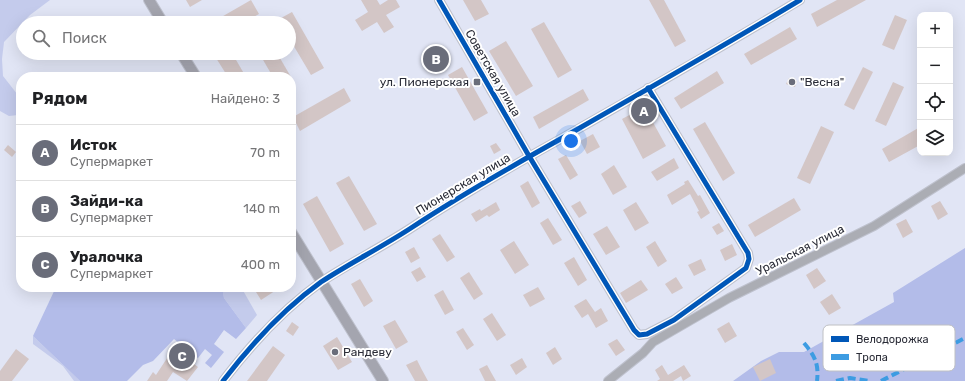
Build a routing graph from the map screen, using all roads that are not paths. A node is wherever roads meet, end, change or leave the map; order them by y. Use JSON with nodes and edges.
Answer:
{"nodes":[{"id":1,"x":149,"y":0,"type":"edge"},
{"id":2,"x":439,"y":0,"type":"edge"},
{"id":3,"x":800,"y":0,"type":"edge"},
{"id":4,"x":159,"y":16,"type":"edge"},
{"id":5,"x":185,"y":60,"type":"edge"},
{"id":6,"x":193,"y":72,"type":"edge"},
{"id":7,"x":648,"y":88,"type":"junction"},
{"id":8,"x":529,"y":156,"type":"junction"},
{"id":9,"x":965,"y":168,"type":"edge"},
{"id":10,"x":296,"y":240,"type":"edge"},
{"id":11,"x":322,"y":282,"type":"junction"},
{"id":12,"x":647,"y":334,"type":"junction"},
{"id":13,"x":653,"y":342,"type":"junction"},
{"id":14,"x":223,"y":381,"type":"edge"},
{"id":15,"x":383,"y":381,"type":"edge"},
{"id":16,"x":608,"y":381,"type":"edge"}],
"edges":[{"from":1,"to":4,"type":"main road"},
{"from":2,"to":8,"type":"street","name":"Советская улица"},
{"from":3,"to":7,"type":"street","name":"Пионерская улица"},
{"from":5,"to":6,"type":"main road"},
{"from":7,"to":8,"type":"street","name":"Пионерская улица"},
{"from":7,"to":12,"type":"street"},
{"from":8,"to":11,"type":"street","name":"Пионерская улица"},
{"from":8,"to":12,"type":"street","name":"Советская улица"},
{"from":9,"to":13,"type":"street","name":"Уральская улица"},
{"from":10,"to":11,"type":"main road"},
{"from":11,"to":14,"type":"street","name":"Пионерская улица"},
{"from":11,"to":15,"type":"main road"},
{"from":12,"to":13,"type":"street"},
{"from":13,"to":16,"type":"street","name":"Уральская улица"}]}
